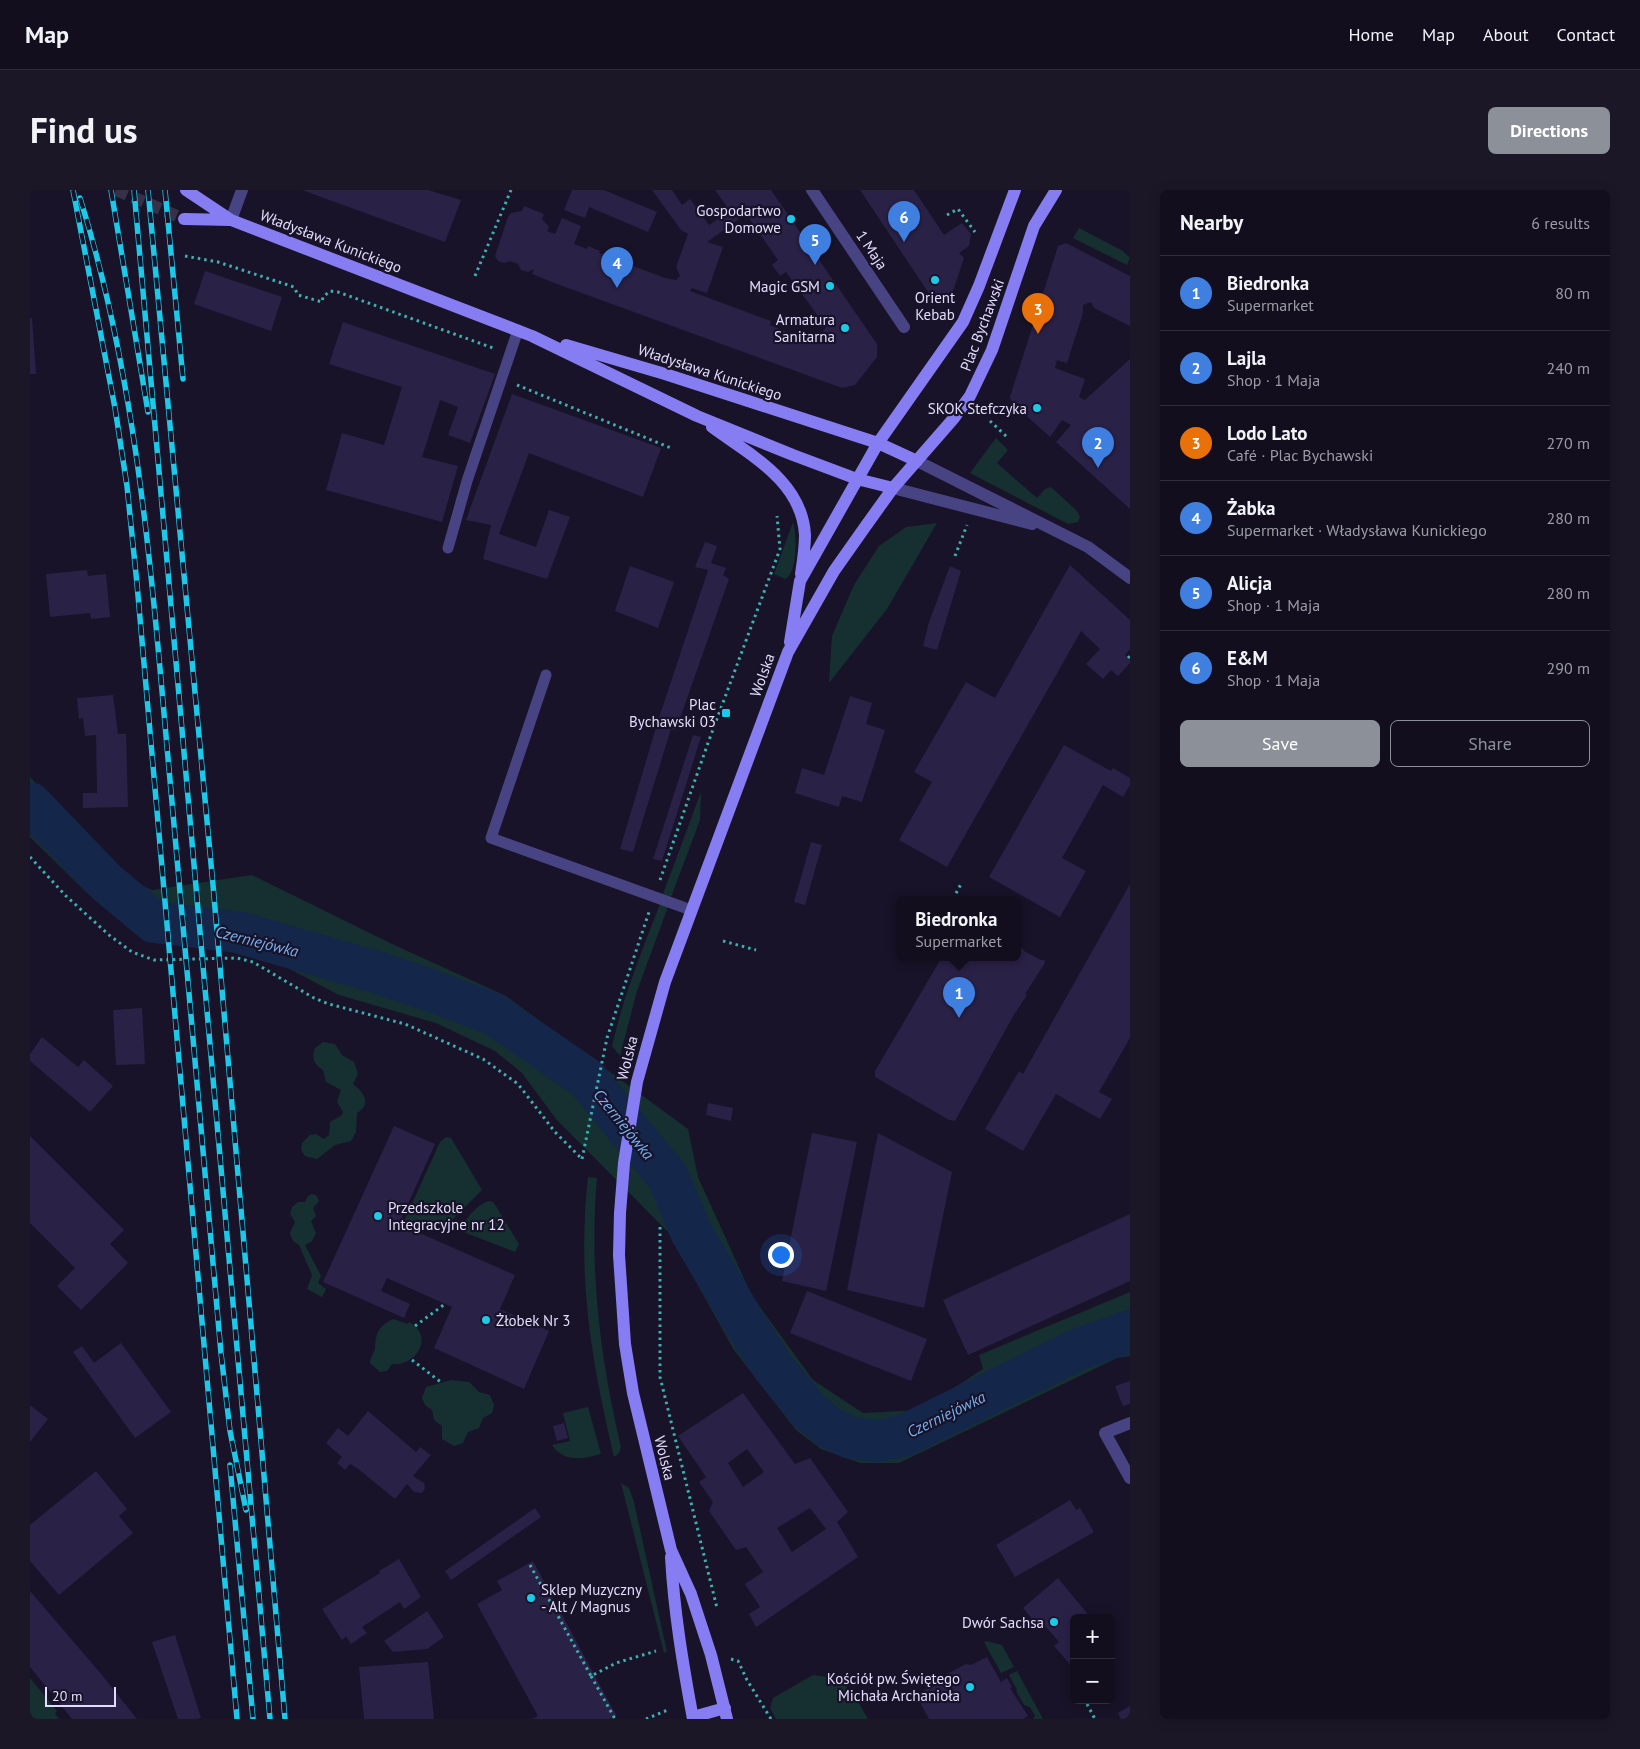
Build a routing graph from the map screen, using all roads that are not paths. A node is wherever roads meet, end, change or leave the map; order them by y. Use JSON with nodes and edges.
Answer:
{"nodes":[{"id":1,"x":186,"y":190,"type":"edge"},
{"id":2,"x":242,"y":190,"type":"edge"},
{"id":3,"x":812,"y":190,"type":"edge"},
{"id":4,"x":1015,"y":190,"type":"edge"},
{"id":5,"x":1056,"y":190,"type":"edge"},
{"id":6,"x":184,"y":219,"type":"tunnel mouth"},
{"id":7,"x":231,"y":220,"type":"junction"},
{"id":8,"x":904,"y":327,"type":"dead end"},
{"id":9,"x":518,"y":330,"type":"junction"},
{"id":10,"x":532,"y":336,"type":"junction"},
{"id":11,"x":697,"y":416,"type":"junction"},
{"id":12,"x":878,"y":443,"type":"junction"},
{"id":13,"x":917,"y":460,"type":"junction"},
{"id":14,"x":857,"y":479,"type":"junction"},
{"id":15,"x":893,"y":488,"type":"junction"},
{"id":16,"x":1049,"y":528,"type":"junction"},
{"id":17,"x":448,"y":548,"type":"dead end"},
{"id":18,"x":1130,"y":578,"type":"edge"},
{"id":19,"x":800,"y":581,"type":"junction"},
{"id":20,"x":788,"y":652,"type":"junction"},
{"id":21,"x":546,"y":675,"type":"dead end"},
{"id":22,"x":691,"y":910,"type":"junction"},
{"id":23,"x":1130,"y":1423,"type":"edge"},
{"id":24,"x":1130,"y":1478,"type":"edge"},
{"id":25,"x":670,"y":1550,"type":"junction"},
{"id":26,"x":726,"y":1713,"type":"edge"},
{"id":27,"x":693,"y":1718,"type":"edge"}],
"edges":[{"from":1,"to":7,"type":"street","name":"Władysława Kunickiego"},
{"from":2,"to":7,"type":"street"},
{"from":3,"to":8,"type":"street","name":"1 Maja"},
{"from":4,"to":12,"type":"street","name":"Plac Bychawski"},
{"from":5,"to":13,"type":"street","name":"Plac Bychawski"},
{"from":6,"to":7,"type":"street","name":"Władysława Kunickiego"},
{"from":7,"to":9,"type":"street","name":"Władysława Kunickiego"},
{"from":9,"to":10,"type":"street","name":"Władysława Kunickiego"},
{"from":9,"to":17,"type":"lane"},
{"from":10,"to":11,"type":"street","name":"Władysława Kunickiego"},
{"from":10,"to":12,"type":"street","name":"Władysława Kunickiego"},
{"from":11,"to":14,"type":"street","name":"Władysława Kunickiego"},
{"from":11,"to":19,"type":"street","name":"Władysława Kunickiego"},
{"from":12,"to":13,"type":"street"},
{"from":12,"to":14,"type":"street","name":"Plac Bychawski"},
{"from":13,"to":15,"type":"street","name":"Plac Bychawski"},
{"from":13,"to":16,"type":"street"},
{"from":14,"to":15,"type":"street"},
{"from":14,"to":19,"type":"street","name":"Wolska"},
{"from":15,"to":16,"type":"street"},
{"from":15,"to":20,"type":"street","name":"Wolska"},
{"from":16,"to":18,"type":"street"},
{"from":19,"to":20,"type":"street","name":"Wolska"},
{"from":20,"to":22,"type":"street","name":"Wolska"},
{"from":21,"to":22,"type":"lane"},
{"from":22,"to":25,"type":"street","name":"Wolska"},
{"from":23,"to":24,"type":"street"},
{"from":25,"to":26,"type":"street","name":"Wolska"},
{"from":25,"to":27,"type":"street","name":"Wolska"},
{"from":26,"to":27,"type":"street"}]}
